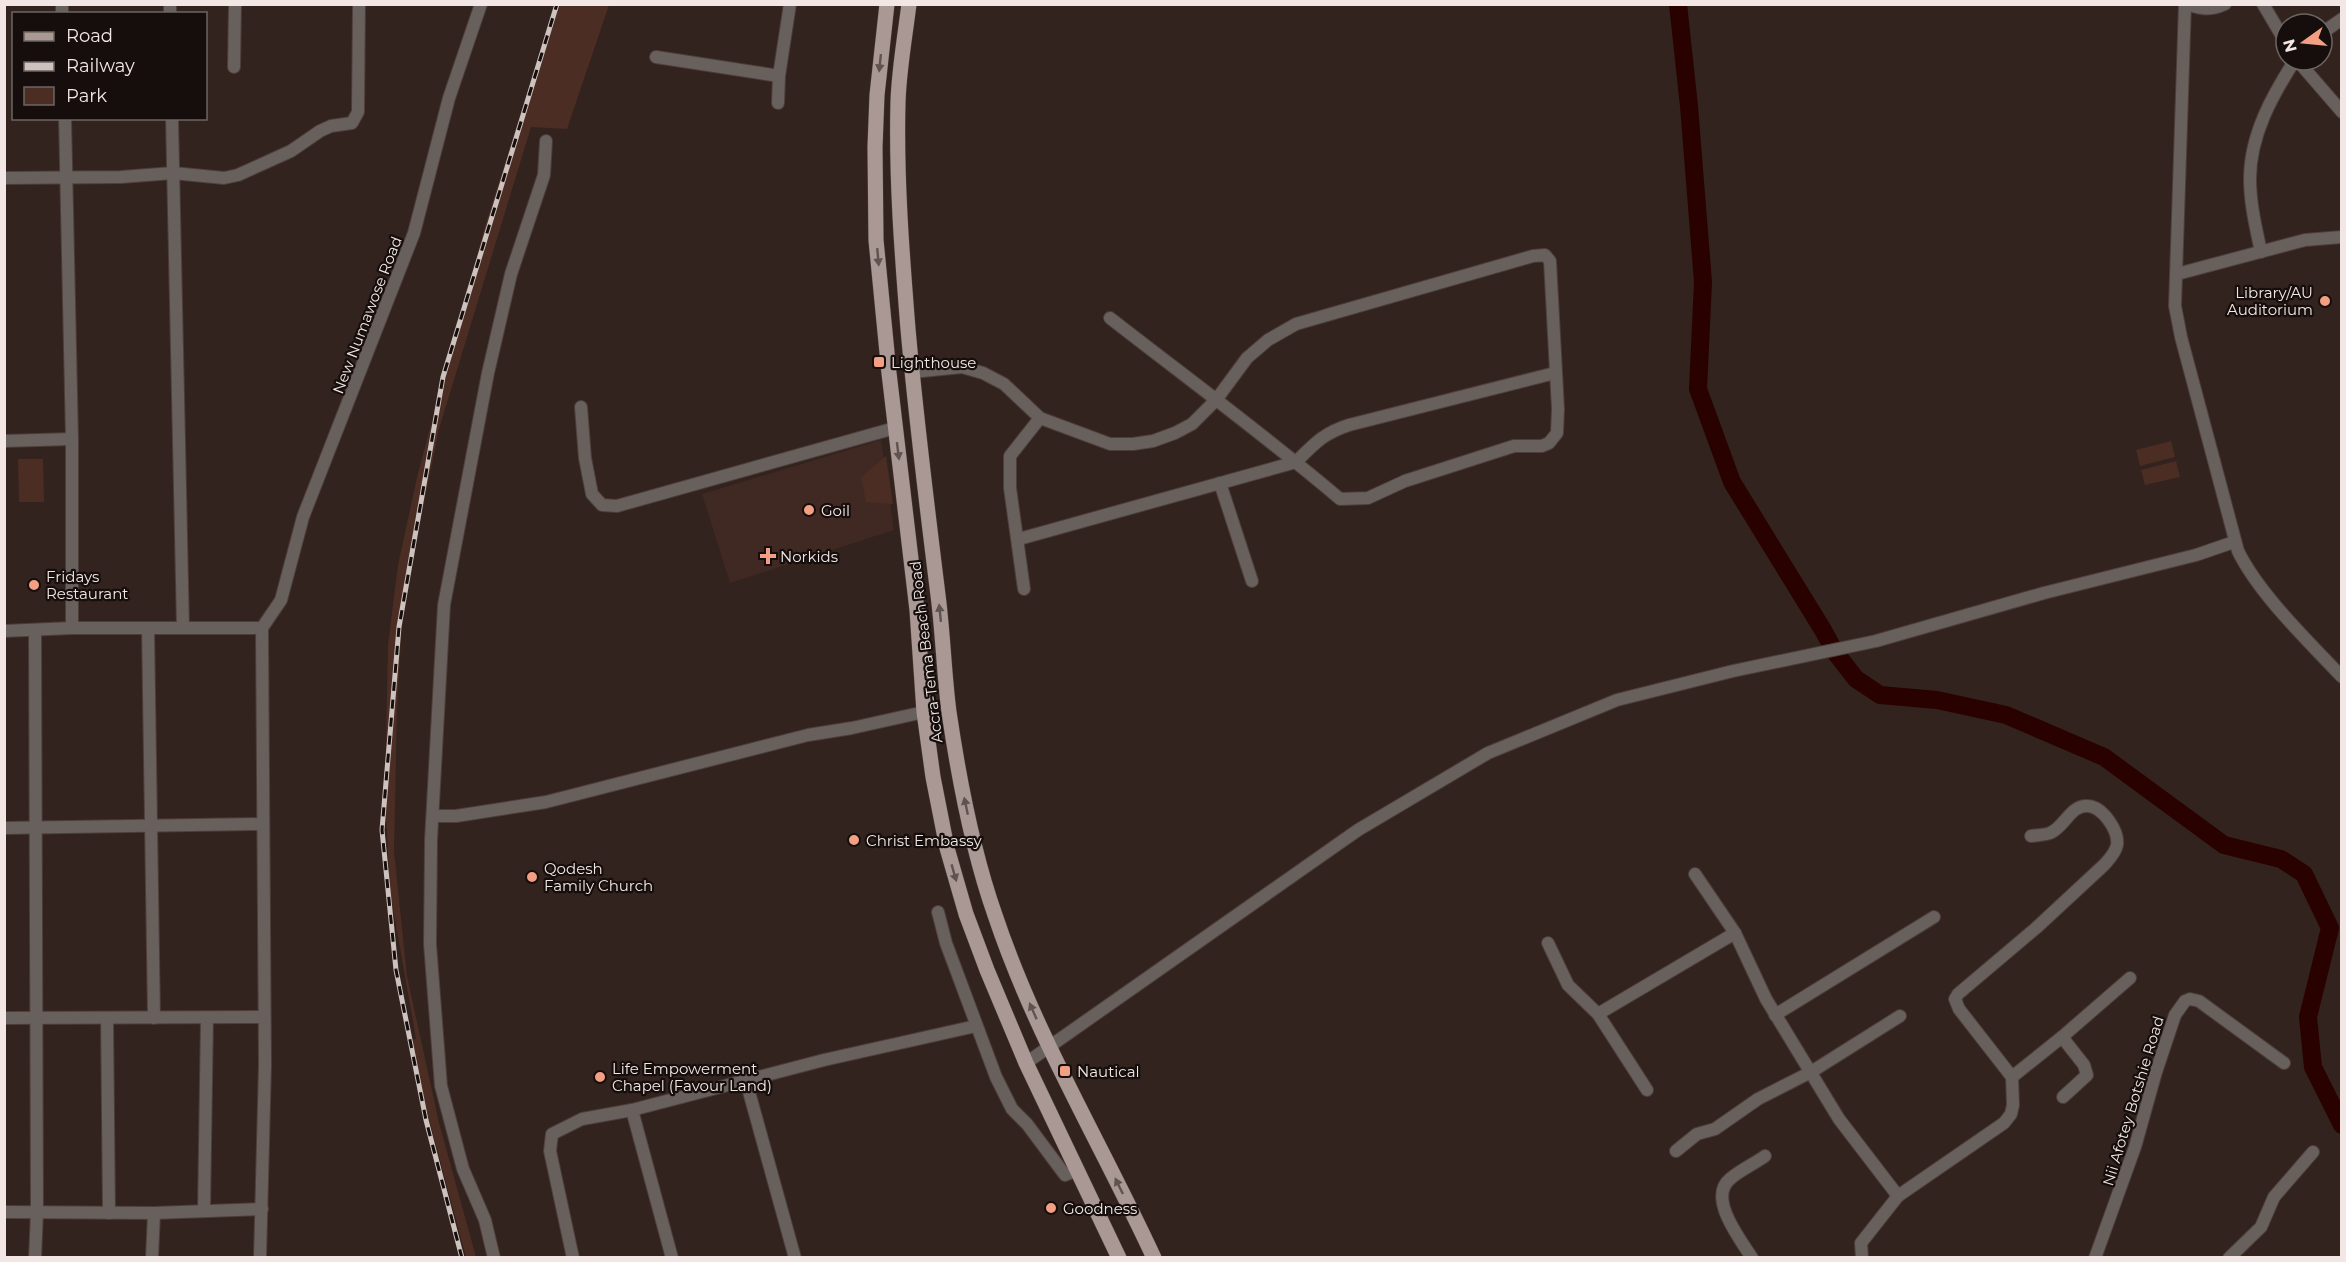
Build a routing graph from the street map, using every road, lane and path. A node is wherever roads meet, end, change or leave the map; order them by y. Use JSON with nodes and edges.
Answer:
{"nodes":[{"id":1,"x":235,"y":4,"type":"edge"},
{"id":2,"x":359,"y":4,"type":"edge"},
{"id":3,"x":481,"y":4,"type":"edge"},
{"id":4,"x":790,"y":4,"type":"edge"},
{"id":5,"x":887,"y":4,"type":"edge"},
{"id":6,"x":909,"y":4,"type":"edge"},
{"id":7,"x":2186,"y":4,"type":"edge"},
{"id":8,"x":2225,"y":4,"type":"edge"},
{"id":9,"x":2264,"y":4,"type":"edge"},
{"id":10,"x":2274,"y":22,"type":"edge"},
{"id":11,"x":656,"y":57,"type":"dead end"},
{"id":12,"x":234,"y":67,"type":"dead end"},
{"id":13,"x":2289,"y":72,"type":"edge"},
{"id":14,"x":2307,"y":72,"type":"edge"},
{"id":15,"x":779,"y":76,"type":"junction"},
{"id":16,"x":778,"y":103,"type":"dead end"},
{"id":17,"x":2342,"y":112,"type":"edge"},
{"id":18,"x":65,"y":120,"type":"edge"},
{"id":19,"x":172,"y":120,"type":"edge"},
{"id":20,"x":546,"y":141,"type":"dead end"},
{"id":21,"x":173,"y":173,"type":"junction"},
{"id":22,"x":68,"y":177,"type":"junction"},
{"id":23,"x":4,"y":178,"type":"edge"},
{"id":24,"x":2342,"y":237,"type":"edge"},
{"id":25,"x":2261,"y":252,"type":"junction"},
{"id":26,"x":2177,"y":274,"type":"junction"},
{"id":27,"x":1110,"y":318,"type":"dead end"},
{"id":28,"x":912,"y":372,"type":"junction"},
{"id":29,"x":1555,"y":373,"type":"junction"},
{"id":30,"x":1215,"y":400,"type":"junction"},
{"id":31,"x":581,"y":407,"type":"dead end"},
{"id":32,"x":1040,"y":418,"type":"junction"},
{"id":33,"x":895,"y":428,"type":"junction"},
{"id":34,"x":72,"y":439,"type":"junction"},
{"id":35,"x":4,"y":441,"type":"edge"},
{"id":36,"x":1296,"y":462,"type":"junction"},
{"id":37,"x":1220,"y":483,"type":"junction"},
{"id":38,"x":1019,"y":539,"type":"junction"},
{"id":39,"x":2234,"y":542,"type":"junction"},
{"id":40,"x":1252,"y":581,"type":"dead end"},
{"id":41,"x":1024,"y":589,"type":"dead end"},
{"id":42,"x":72,"y":628,"type":"junction"},
{"id":43,"x":148,"y":628,"type":"junction"},
{"id":44,"x":183,"y":628,"type":"junction"},
{"id":45,"x":262,"y":628,"type":"junction"},
{"id":46,"x":35,"y":630,"type":"junction"},
{"id":47,"x":4,"y":631,"type":"edge"},
{"id":48,"x":2342,"y":677,"type":"edge"},
{"id":49,"x":949,"y":710,"type":"junction"},
{"id":50,"x":924,"y":712,"type":"junction"},
{"id":51,"x":434,"y":816,"type":"junction"},
{"id":52,"x":263,"y":824,"type":"junction"},
{"id":53,"x":152,"y":827,"type":"junction"},
{"id":54,"x":4,"y":828,"type":"edge"},
{"id":55,"x":35,"y":828,"type":"junction"},
{"id":56,"x":2031,"y":836,"type":"dead end"},
{"id":57,"x":1695,"y":873,"type":"dead end"},
{"id":58,"x":938,"y":912,"type":"dead end"},
{"id":59,"x":1934,"y":918,"type":"dead end"},
{"id":60,"x":1735,"y":933,"type":"junction"},
{"id":61,"x":1548,"y":943,"type":"dead end"},
{"id":62,"x":2130,"y":978,"type":"dead end"},
{"id":63,"x":1598,"y":1014,"type":"junction"},
{"id":64,"x":1775,"y":1015,"type":"junction"},
{"id":65,"x":1900,"y":1016,"type":"dead end"},
{"id":66,"x":263,"y":1017,"type":"junction"},
{"id":67,"x":4,"y":1018,"type":"edge"},
{"id":68,"x":35,"y":1018,"type":"junction"},
{"id":69,"x":107,"y":1018,"type":"junction"},
{"id":70,"x":154,"y":1018,"type":"junction"},
{"id":71,"x":207,"y":1018,"type":"junction"},
{"id":72,"x":976,"y":1026,"type":"junction"},
{"id":73,"x":2062,"y":1037,"type":"junction"},
{"id":74,"x":1050,"y":1047,"type":"junction"},
{"id":75,"x":1026,"y":1063,"type":"junction"},
{"id":76,"x":2284,"y":1063,"type":"dead end"},
{"id":77,"x":1811,"y":1072,"type":"junction"},
{"id":78,"x":2013,"y":1077,"type":"junction"},
{"id":79,"x":746,"y":1081,"type":"junction"},
{"id":80,"x":1647,"y":1090,"type":"dead end"},
{"id":81,"x":2064,"y":1097,"type":"dead end"},
{"id":82,"x":632,"y":1110,"type":"junction"},
{"id":83,"x":1676,"y":1151,"type":"dead end"},
{"id":84,"x":2313,"y":1152,"type":"dead end"},
{"id":85,"x":1765,"y":1156,"type":"dead end"},
{"id":86,"x":1077,"y":1170,"type":"junction"},
{"id":87,"x":1898,"y":1196,"type":"junction"},
{"id":88,"x":262,"y":1209,"type":"junction"},
{"id":89,"x":204,"y":1211,"type":"junction"},
{"id":90,"x":4,"y":1212,"type":"edge"},
{"id":91,"x":37,"y":1212,"type":"junction"},
{"id":92,"x":109,"y":1213,"type":"junction"},
{"id":93,"x":154,"y":1213,"type":"junction"},
{"id":94,"x":35,"y":1257,"type":"edge"},
{"id":95,"x":152,"y":1257,"type":"edge"},
{"id":96,"x":260,"y":1257,"type":"edge"},
{"id":97,"x":494,"y":1257,"type":"edge"},
{"id":98,"x":573,"y":1257,"type":"edge"},
{"id":99,"x":672,"y":1257,"type":"edge"},
{"id":100,"x":795,"y":1257,"type":"edge"},
{"id":101,"x":1119,"y":1257,"type":"edge"},
{"id":102,"x":1154,"y":1257,"type":"edge"},
{"id":103,"x":1752,"y":1257,"type":"edge"},
{"id":104,"x":1862,"y":1257,"type":"edge"},
{"id":105,"x":2095,"y":1257,"type":"edge"},
{"id":106,"x":2229,"y":1257,"type":"edge"}],
"edges":[{"from":1,"to":12,"type":"street"},
{"from":2,"to":21,"type":"street"},
{"from":3,"to":45,"type":"street","name":"New Numawose Road"},
{"from":4,"to":15,"type":"street"},
{"from":5,"to":33,"type":"main road","name":"Accra-Tema Beach Road","one_way":true},
{"from":6,"to":28,"type":"main road","name":"Accra-Tema Beach Road"},
{"from":7,"to":8,"type":"street"},
{"from":7,"to":26,"type":"street"},
{"from":9,"to":10,"type":"street"},
{"from":11,"to":15,"type":"street"},
{"from":13,"to":25,"type":"street"},
{"from":14,"to":17,"type":"street"},
{"from":15,"to":16,"type":"street"},
{"from":18,"to":22,"type":"street"},
{"from":19,"to":21,"type":"street"},
{"from":20,"to":51,"type":"street"},
{"from":21,"to":22,"type":"street"},
{"from":21,"to":44,"type":"street"},
{"from":22,"to":23,"type":"street"},
{"from":22,"to":34,"type":"street"},
{"from":24,"to":25,"type":"street"},
{"from":25,"to":26,"type":"street"},
{"from":26,"to":39,"type":"street"},
{"from":27,"to":30,"type":"street"},
{"from":28,"to":32,"type":"street"},
{"from":49,"to":28,"type":"main road","name":"Accra-Tema Beach Road","one_way":true},
{"from":29,"to":30,"type":"street"},
{"from":29,"to":36,"type":"street"},
{"from":29,"to":36,"type":"street"},
{"from":30,"to":32,"type":"street"},
{"from":30,"to":36,"type":"street"},
{"from":31,"to":33,"type":"street"},
{"from":32,"to":38,"type":"street"},
{"from":33,"to":50,"type":"main road","name":"Accra-Tema Beach Road","one_way":true},
{"from":34,"to":35,"type":"street"},
{"from":34,"to":42,"type":"street"},
{"from":36,"to":37,"type":"street"},
{"from":37,"to":38,"type":"street"},
{"from":37,"to":40,"type":"street"},
{"from":38,"to":41,"type":"street"},
{"from":39,"to":48,"type":"street"},
{"from":39,"to":74,"type":"street"},
{"from":42,"to":43,"type":"street"},
{"from":42,"to":46,"type":"street"},
{"from":43,"to":44,"type":"street"},
{"from":43,"to":53,"type":"street"},
{"from":44,"to":45,"type":"street"},
{"from":45,"to":52,"type":"street"},
{"from":46,"to":47,"type":"street"},
{"from":46,"to":55,"type":"street"},
{"from":49,"to":50,"type":"main road"},
{"from":74,"to":49,"type":"main road","name":"Accra-Tema Beach Road","one_way":true},
{"from":50,"to":51,"type":"street"},
{"from":50,"to":75,"type":"main road","name":"Accra-Tema Beach Road","one_way":true},
{"from":51,"to":97,"type":"street"},
{"from":52,"to":53,"type":"street"},
{"from":52,"to":66,"type":"street"},
{"from":53,"to":55,"type":"street"},
{"from":53,"to":70,"type":"street"},
{"from":54,"to":55,"type":"street"},
{"from":55,"to":68,"type":"street"},
{"from":56,"to":78,"type":"street"},
{"from":57,"to":60,"type":"street"},
{"from":58,"to":72,"type":"street"},
{"from":59,"to":64,"type":"street"},
{"from":60,"to":63,"type":"street"},
{"from":60,"to":64,"type":"street"},
{"from":61,"to":63,"type":"street"},
{"from":62,"to":73,"type":"street"},
{"from":63,"to":80,"type":"street"},
{"from":64,"to":77,"type":"street"},
{"from":65,"to":77,"type":"street"},
{"from":66,"to":71,"type":"street"},
{"from":66,"to":88,"type":"street"},
{"from":67,"to":68,"type":"street"},
{"from":68,"to":69,"type":"street"},
{"from":68,"to":91,"type":"street"},
{"from":69,"to":70,"type":"street"},
{"from":69,"to":92,"type":"street"},
{"from":70,"to":71,"type":"street"},
{"from":71,"to":89,"type":"street"},
{"from":72,"to":79,"type":"street"},
{"from":72,"to":86,"type":"street"},
{"from":73,"to":78,"type":"street"},
{"from":73,"to":81,"type":"street"},
{"from":74,"to":75,"type":"street"},
{"from":102,"to":74,"type":"main road","name":"Accra-Tema Beach Road","one_way":true},
{"from":75,"to":86,"type":"main road","name":"Accra-Tema Beach Road"},
{"from":76,"to":105,"type":"street","name":"Nii Afotey Botshie Road"},
{"from":77,"to":83,"type":"street"},
{"from":77,"to":87,"type":"street"},
{"from":78,"to":87,"type":"street"},
{"from":79,"to":82,"type":"street"},
{"from":79,"to":100,"type":"street"},
{"from":82,"to":98,"type":"street"},
{"from":82,"to":99,"type":"street"},
{"from":84,"to":106,"type":"street"},
{"from":85,"to":103,"type":"street"},
{"from":86,"to":101,"type":"main road","name":"Accra-Tema Beach Road"},
{"from":87,"to":104,"type":"street"},
{"from":88,"to":89,"type":"street"},
{"from":88,"to":96,"type":"street"},
{"from":89,"to":93,"type":"street"},
{"from":90,"to":91,"type":"street"},
{"from":91,"to":92,"type":"street"},
{"from":91,"to":94,"type":"street"},
{"from":92,"to":93,"type":"street"},
{"from":93,"to":95,"type":"street"}]}
